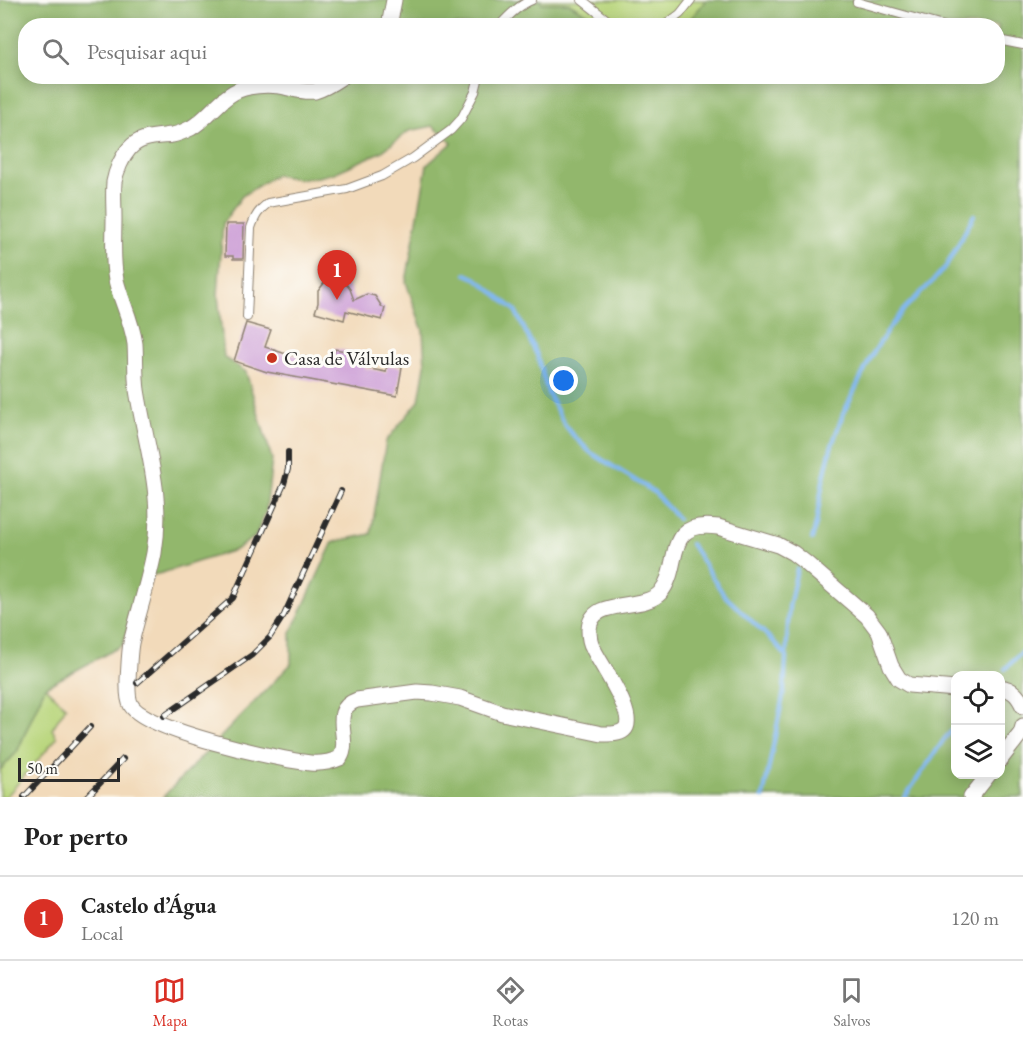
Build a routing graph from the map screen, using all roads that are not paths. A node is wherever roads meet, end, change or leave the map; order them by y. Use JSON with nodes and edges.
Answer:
{"nodes":[{"id":1,"x":394,"y":0,"type":"edge"},
{"id":2,"x":532,"y":0,"type":"edge"},
{"id":3,"x":582,"y":0,"type":"edge"},
{"id":4,"x":691,"y":0,"type":"edge"},
{"id":5,"x":857,"y":2,"type":"dead end"},
{"id":6,"x":391,"y":18,"type":"edge"},
{"id":7,"x":506,"y":18,"type":"edge"},
{"id":8,"x":605,"y":18,"type":"edge"},
{"id":9,"x":675,"y":18,"type":"edge"},
{"id":10,"x":914,"y":18,"type":"edge"},
{"id":11,"x":1005,"y":41,"type":"edge"},
{"id":12,"x":1023,"y":45,"type":"edge"},
{"id":13,"x":330,"y":84,"type":"edge"},
{"id":14,"x":477,"y":84,"type":"edge"},
{"id":15,"x":247,"y":317,"type":"dead end"},
{"id":16,"x":951,"y":688,"type":"edge"},
{"id":17,"x":1005,"y":689,"type":"edge"},
{"id":18,"x":1023,"y":706,"type":"edge"},
{"id":19,"x":1023,"y":726,"type":"edge"},
{"id":20,"x":1005,"y":754,"type":"edge"},
{"id":21,"x":985,"y":779,"type":"edge"},
{"id":22,"x":971,"y":797,"type":"edge"}],
"edges":[{"from":1,"to":6,"type":"street"},
{"from":2,"to":7,"type":"lane"},
{"from":3,"to":8,"type":"lane"},
{"from":4,"to":9,"type":"lane"},
{"from":5,"to":10,"type":"lane"},
{"from":11,"to":12,"type":"lane"},
{"from":13,"to":16,"type":"street"},
{"from":14,"to":15,"type":"lane"},
{"from":17,"to":18,"type":"street"},
{"from":19,"to":20,"type":"street"},
{"from":21,"to":22,"type":"street"}]}
